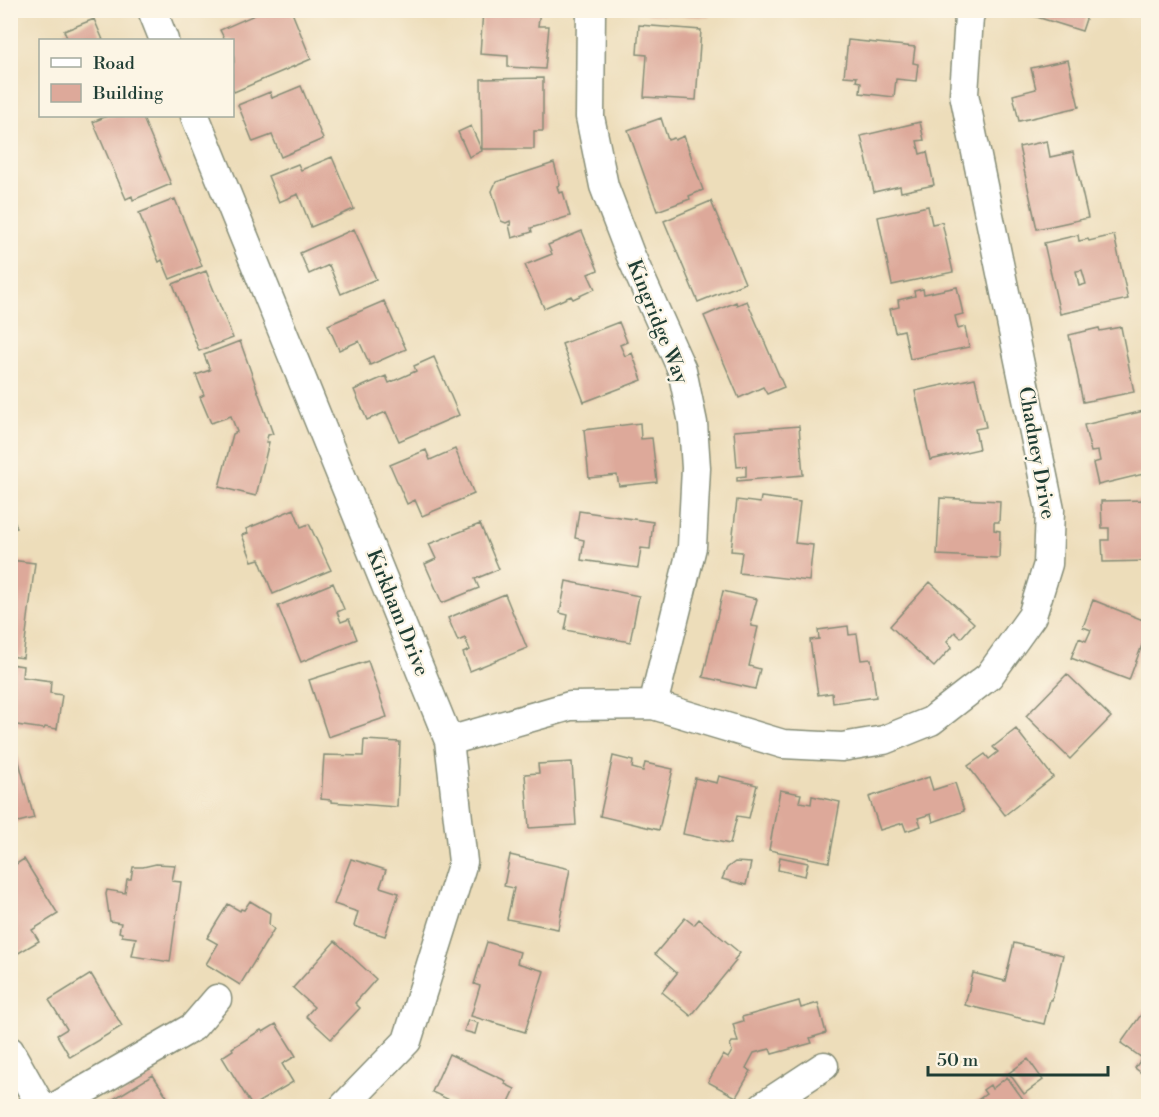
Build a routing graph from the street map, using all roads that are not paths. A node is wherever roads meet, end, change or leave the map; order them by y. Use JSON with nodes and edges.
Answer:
{"nodes":[{"id":1,"x":152,"y":10,"type":"edge"},
{"id":2,"x":591,"y":10,"type":"edge"},
{"id":3,"x":972,"y":10,"type":"edge"},
{"id":4,"x":164,"y":39,"type":"edge"},
{"id":5,"x":195,"y":117,"type":"edge"},
{"id":6,"x":652,"y":705,"type":"junction"},
{"id":7,"x":449,"y":741,"type":"junction"},
{"id":8,"x":217,"y":999,"type":"dead end"},
{"id":9,"x":10,"y":1051,"type":"edge"},
{"id":10,"x":824,"y":1066,"type":"dead end"},
{"id":11,"x":41,"y":1107,"type":"edge"},
{"id":12,"x":57,"y":1107,"type":"edge"},
{"id":13,"x":345,"y":1107,"type":"edge"},
{"id":14,"x":763,"y":1107,"type":"edge"}],
"edges":[{"from":1,"to":4,"type":"street"},
{"from":2,"to":6,"type":"street","name":"Kingridge Way"},
{"from":3,"to":6,"type":"street","name":"Chadney Drive"},
{"from":5,"to":7,"type":"street","name":"Kirkham Drive"},
{"from":6,"to":7,"type":"street","name":"Chadney Drive"},
{"from":7,"to":13,"type":"street","name":"Kirkham Drive"},
{"from":8,"to":12,"type":"street"},
{"from":9,"to":11,"type":"street"},
{"from":10,"to":14,"type":"street"}]}
